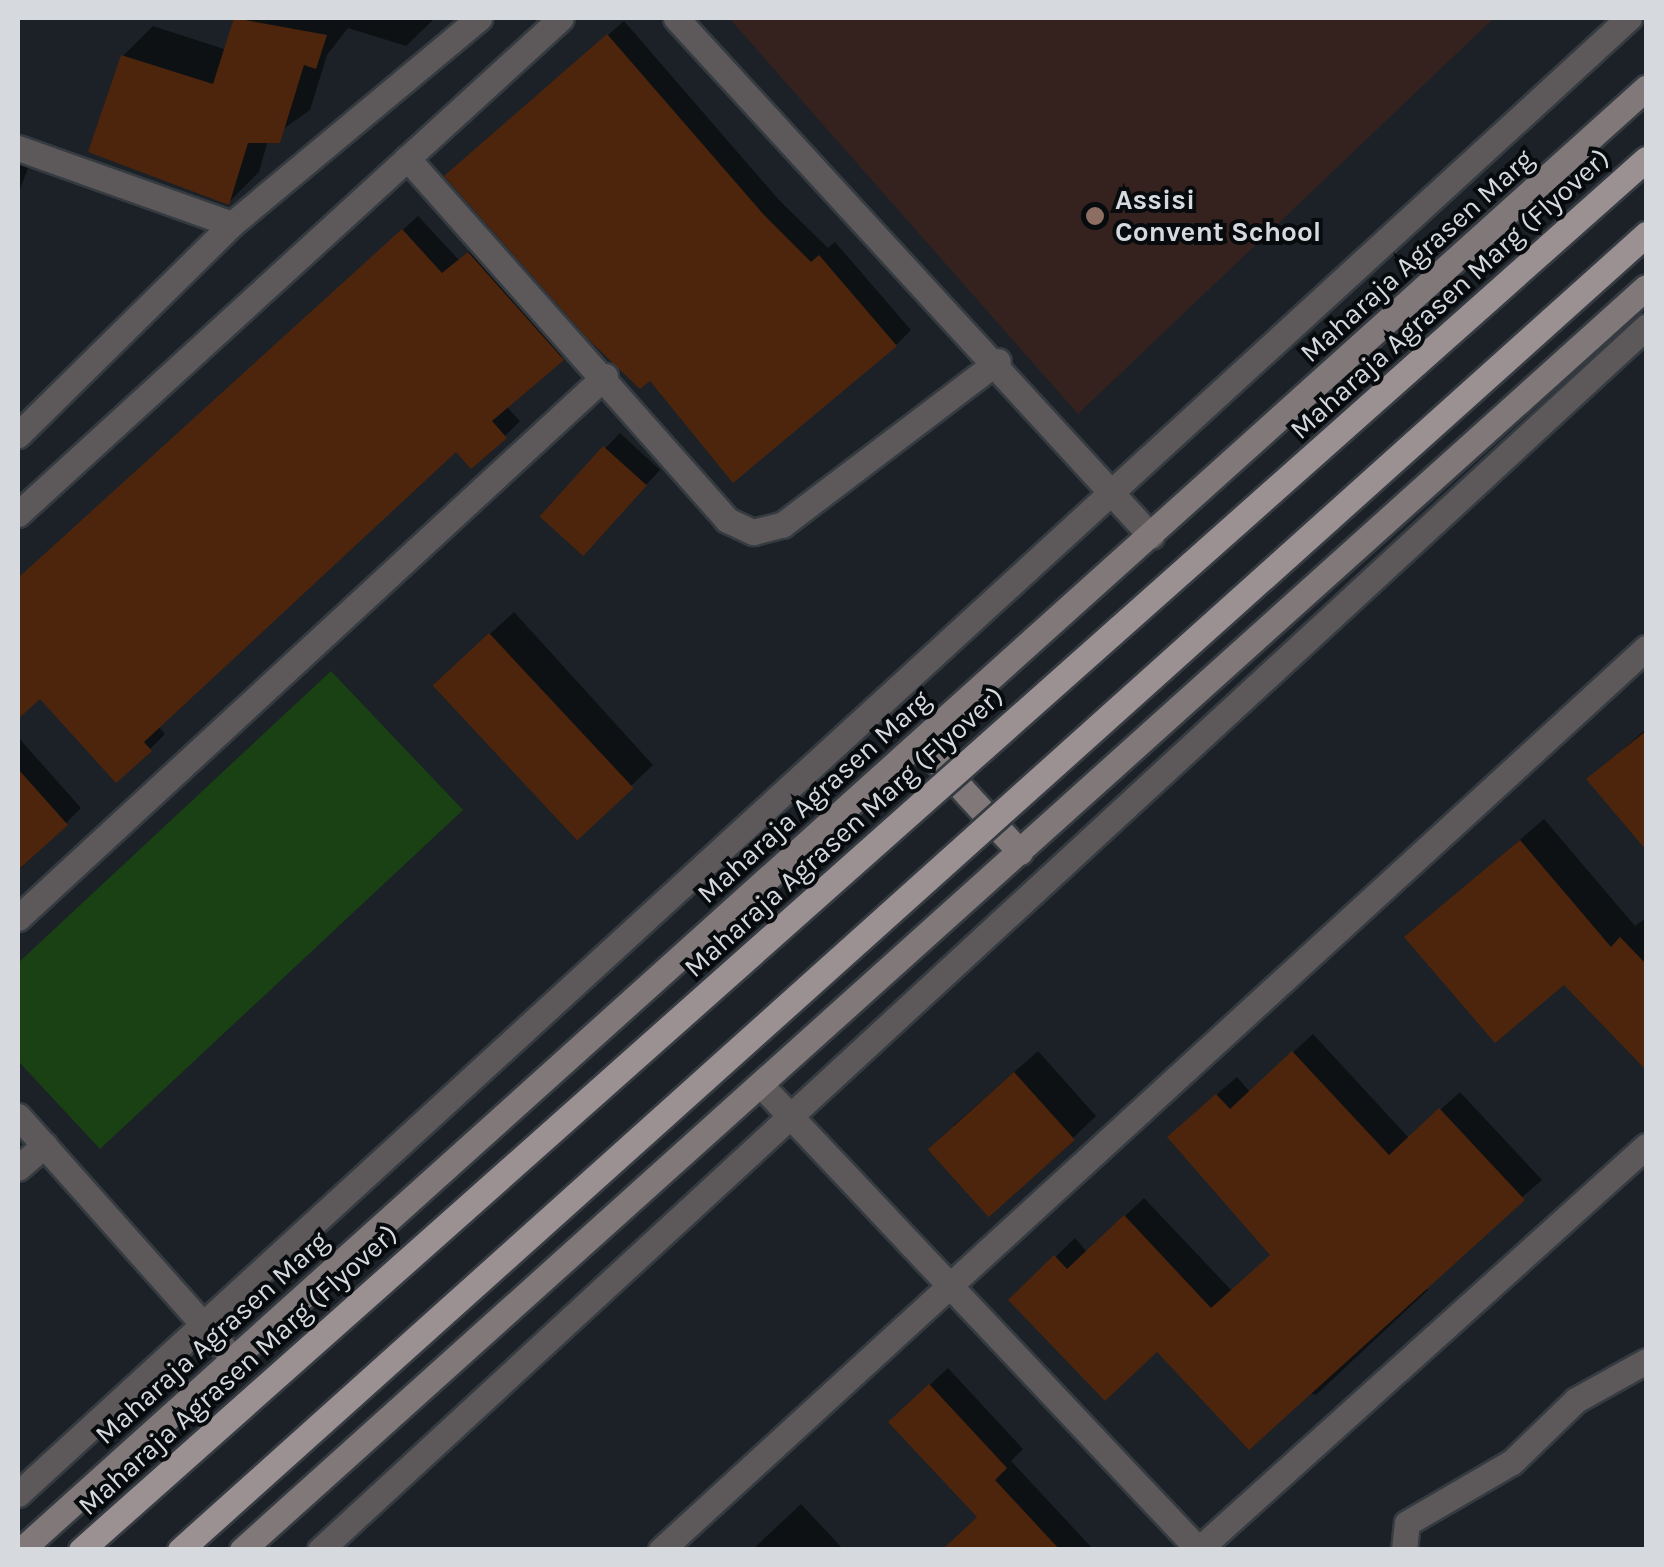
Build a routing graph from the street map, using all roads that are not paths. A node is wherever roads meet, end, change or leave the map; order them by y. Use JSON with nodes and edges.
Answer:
{"nodes":[{"id":1,"x":478,"y":18,"type":"edge"},
{"id":2,"x":561,"y":18,"type":"edge"},
{"id":3,"x":676,"y":18,"type":"edge"},
{"id":4,"x":1629,"y":18,"type":"edge"},
{"id":5,"x":1646,"y":88,"type":"edge"},
{"id":6,"x":18,"y":148,"type":"edge"},
{"id":7,"x":407,"y":158,"type":"junction"},
{"id":8,"x":1646,"y":159,"type":"edge"},
{"id":9,"x":232,"y":224,"type":"junction"},
{"id":10,"x":1646,"y":234,"type":"edge"},
{"id":11,"x":1646,"y":287,"type":"edge"},
{"id":12,"x":1646,"y":327,"type":"edge"},
{"id":13,"x":998,"y":361,"type":"junction"},
{"id":14,"x":605,"y":376,"type":"junction"},
{"id":15,"x":18,"y":435,"type":"edge"},
{"id":16,"x":1114,"y":489,"type":"junction"},
{"id":17,"x":18,"y":514,"type":"edge"},
{"id":18,"x":1151,"y":536,"type":"junction"},
{"id":19,"x":1646,"y":648,"type":"edge"},
{"id":20,"x":920,"y":743,"type":"junction"},
{"id":21,"x":1020,"y":852,"type":"junction"},
{"id":22,"x":18,"y":918,"type":"edge"},
{"id":23,"x":760,"y":1084,"type":"junction"},
{"id":24,"x":18,"y":1116,"type":"edge"},
{"id":25,"x":790,"y":1116,"type":"junction"},
{"id":26,"x":44,"y":1145,"type":"junction"},
{"id":27,"x":1646,"y":1146,"type":"edge"},
{"id":28,"x":18,"y":1168,"type":"edge"},
{"id":29,"x":955,"y":1287,"type":"junction"},
{"id":30,"x":203,"y":1324,"type":"junction"},
{"id":31,"x":234,"y":1359,"type":"junction"},
{"id":32,"x":1646,"y":1361,"type":"edge"},
{"id":33,"x":18,"y":1494,"type":"edge"},
{"id":34,"x":1199,"y":1549,"type":"edge"},
{"id":35,"x":21,"y":1550,"type":"edge"},
{"id":36,"x":81,"y":1550,"type":"edge"},
{"id":37,"x":180,"y":1550,"type":"edge"},
{"id":38,"x":242,"y":1550,"type":"edge"},
{"id":39,"x":320,"y":1550,"type":"edge"},
{"id":40,"x":661,"y":1550,"type":"edge"},
{"id":41,"x":1404,"y":1550,"type":"edge"}],
"edges":[{"from":1,"to":9,"type":"street"},
{"from":2,"to":7,"type":"street"},
{"from":3,"to":13,"type":"street"},
{"from":4,"to":16,"type":"street"},
{"from":5,"to":18,"type":"main road","name":"Maharaja Agrasen Marg"},
{"from":6,"to":9,"type":"street"},
{"from":7,"to":14,"type":"street"},
{"from":7,"to":17,"type":"street"},
{"from":8,"to":36,"type":"main road","name":"Maharaja Agrasen Marg (Flyover)","bridge":true},
{"from":9,"to":15,"type":"street"},
{"from":10,"to":37,"type":"main road","bridge":true},
{"from":11,"to":21,"type":"main road"},
{"from":12,"to":25,"type":"street"},
{"from":13,"to":14,"type":"street"},
{"from":13,"to":16,"type":"street"},
{"from":14,"to":22,"type":"street"},
{"from":16,"to":18,"type":"street"},
{"from":16,"to":30,"type":"street"},
{"from":18,"to":20,"type":"main road","name":"Maharaja Agrasen Marg"},
{"from":19,"to":29,"type":"street"},
{"from":20,"to":21,"type":"main road"},
{"from":20,"to":31,"type":"main road","name":"Maharaja Agrasen Marg"},
{"from":21,"to":23,"type":"main road"},
{"from":23,"to":25,"type":"street"},
{"from":23,"to":38,"type":"main road"},
{"from":24,"to":26,"type":"street"},
{"from":25,"to":29,"type":"street"},
{"from":25,"to":39,"type":"street"},
{"from":26,"to":28,"type":"street"},
{"from":26,"to":30,"type":"street"},
{"from":27,"to":34,"type":"street"},
{"from":29,"to":34,"type":"street"},
{"from":29,"to":40,"type":"street"},
{"from":30,"to":31,"type":"street"},
{"from":30,"to":33,"type":"street"},
{"from":31,"to":35,"type":"main road","name":"Maharaja Agrasen Marg"},
{"from":32,"to":41,"type":"street"}]}
